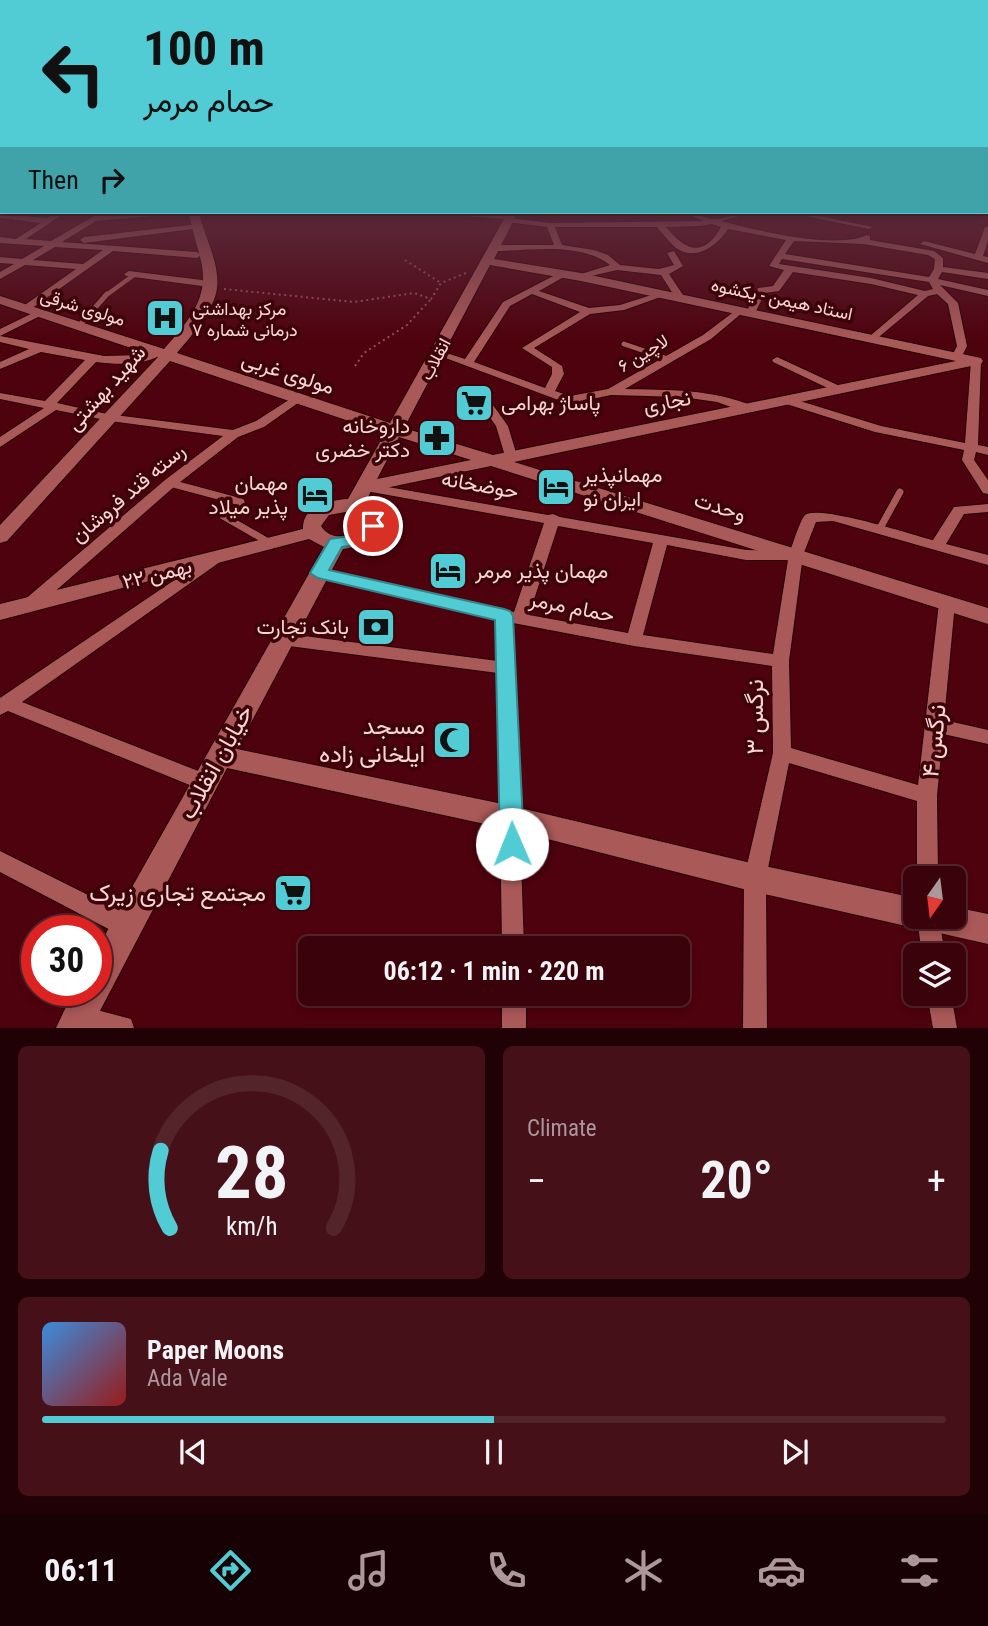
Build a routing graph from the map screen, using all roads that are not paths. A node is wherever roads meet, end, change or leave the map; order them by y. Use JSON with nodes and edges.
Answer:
{"nodes":[{"id":1,"x":48,"y":245,"type":"edge"},
{"id":2,"x":75,"y":245,"type":"edge"},
{"id":3,"x":196,"y":245,"type":"edge"},
{"id":4,"x":197,"y":245,"type":"edge"},
{"id":5,"x":495,"y":245,"type":"edge"},
{"id":6,"x":558,"y":245,"type":"edge"},
{"id":7,"x":679,"y":245,"type":"edge"},
{"id":8,"x":709,"y":245,"type":"edge"},
{"id":9,"x":788,"y":245,"type":"edge"},
{"id":10,"x":890,"y":245,"type":"edge"},
{"id":11,"x":930,"y":245,"type":"edge"},
{"id":12,"x":982,"y":245,"type":"edge"},
{"id":13,"x":112,"y":248,"type":"junction"},
{"id":14,"x":559,"y":248,"type":"junction"},
{"id":15,"x":959,"y":252,"type":"junction"},
{"id":16,"x":671,"y":253,"type":"dead end"},
{"id":17,"x":197,"y":255,"type":"junction"},
{"id":18,"x":780,"y":257,"type":"junction"},
{"id":19,"x":978,"y":257,"type":"junction"},
{"id":20,"x":487,"y":259,"type":"junction"},
{"id":21,"x":0,"y":260,"type":"edge"},
{"id":22,"x":988,"y":260,"type":"edge"},
{"id":23,"x":23,"y":262,"type":"junction"},
{"id":24,"x":83,"y":267,"type":"junction"},
{"id":25,"x":617,"y":267,"type":"junction"},
{"id":26,"x":790,"y":269,"type":"junction"},
{"id":27,"x":939,"y":269,"type":"junction"},
{"id":28,"x":664,"y":272,"type":"junction"},
{"id":29,"x":961,"y":272,"type":"junction"},
{"id":30,"x":131,"y":274,"type":"joint"},
{"id":31,"x":564,"y":274,"type":"junction"},
{"id":32,"x":0,"y":276,"type":"edge"},
{"id":33,"x":988,"y":276,"type":"edge"},
{"id":34,"x":581,"y":277,"type":"junction"},
{"id":35,"x":932,"y":280,"type":"junction"},
{"id":36,"x":206,"y":286,"type":"junction"},
{"id":37,"x":939,"y":291,"type":"junction"},
{"id":38,"x":534,"y":292,"type":"junction"},
{"id":39,"x":988,"y":293,"type":"edge"},
{"id":40,"x":664,"y":294,"type":"junction"},
{"id":41,"x":925,"y":294,"type":"junction"},
{"id":42,"x":680,"y":298,"type":"junction"},
{"id":43,"x":2,"y":303,"type":"edge"},
{"id":44,"x":32,"y":311,"type":"junction"},
{"id":45,"x":588,"y":311,"type":"junction"},
{"id":46,"x":745,"y":312,"type":"junction"},
{"id":47,"x":80,"y":325,"type":"junction"},
{"id":48,"x":0,"y":333,"type":"edge"},
{"id":49,"x":874,"y":338,"type":"junction"},
{"id":50,"x":0,"y":339,"type":"edge"},
{"id":51,"x":130,"y":341,"type":"junction"},
{"id":52,"x":624,"y":344,"type":"dead end"},
{"id":53,"x":42,"y":347,"type":"junction"},
{"id":54,"x":163,"y":353,"type":"junction"},
{"id":55,"x":437,"y":353,"type":"junction"},
{"id":56,"x":957,"y":356,"type":"junction"},
{"id":57,"x":94,"y":358,"type":"junction"},
{"id":58,"x":665,"y":358,"type":"junction"},
{"id":59,"x":113,"y":359,"type":"junction"},
{"id":60,"x":776,"y":360,"type":"dead end"},
{"id":61,"x":982,"y":362,"type":"edge"},
{"id":62,"x":468,"y":363,"type":"junction"},
{"id":63,"x":0,"y":366,"type":"edge"},
{"id":64,"x":840,"y":390,"type":"junction"},
{"id":65,"x":549,"y":391,"type":"junction"},
{"id":66,"x":611,"y":392,"type":"junction"},
{"id":67,"x":0,"y":396,"type":"edge"},
{"id":68,"x":481,"y":396,"type":"dead end"},
{"id":69,"x":299,"y":398,"type":"junction"},
{"id":70,"x":787,"y":401,"type":"junction"},
{"id":71,"x":50,"y":406,"type":"junction"},
{"id":72,"x":750,"y":409,"type":"junction"},
{"id":73,"x":106,"y":416,"type":"junction"},
{"id":74,"x":397,"y":431,"type":"junction"},
{"id":75,"x":234,"y":434,"type":"junction"},
{"id":76,"x":0,"y":443,"type":"edge"},
{"id":77,"x":971,"y":449,"type":"junction"},
{"id":78,"x":988,"y":451,"type":"edge"},
{"id":79,"x":503,"y":458,"type":"junction"},
{"id":80,"x":170,"y":483,"type":"junction"},
{"id":81,"x":365,"y":487,"type":"junction"},
{"id":82,"x":988,"y":490,"type":"edge"},
{"id":83,"x":900,"y":492,"type":"dead end"},
{"id":84,"x":354,"y":505,"type":"junction"},
{"id":85,"x":988,"y":508,"type":"edge"},
{"id":86,"x":553,"y":518,"type":"junction"},
{"id":87,"x":0,"y":524,"type":"edge"},
{"id":88,"x":878,"y":530,"type":"junction"},
{"id":89,"x":0,"y":537,"type":"edge"},
{"id":90,"x":324,"y":538,"type":"junction"},
{"id":91,"x":661,"y":539,"type":"junction"},
{"id":92,"x":272,"y":544,"type":"junction"},
{"id":93,"x":937,"y":547,"type":"junction"},
{"id":94,"x":796,"y":555,"type":"junction"},
{"id":95,"x":215,"y":559,"type":"junction"},
{"id":96,"x":988,"y":559,"type":"edge"},
{"id":97,"x":318,"y":573,"type":"junction"},
{"id":98,"x":947,"y":603,"type":"junction"},
{"id":99,"x":29,"y":605,"type":"junction"},
{"id":100,"x":0,"y":611,"type":"edge"},
{"id":101,"x":988,"y":616,"type":"edge"},
{"id":102,"x":512,"y":617,"type":"junction"},
{"id":103,"x":281,"y":639,"type":"junction"},
{"id":104,"x":634,"y":640,"type":"junction"},
{"id":105,"x":779,"y":661,"type":"junction"},
{"id":106,"x":508,"y":668,"type":"junction"},
{"id":107,"x":3,"y":706,"type":"edge"},
{"id":108,"x":936,"y":724,"type":"junction"},
{"id":109,"x":988,"y":737,"type":"edge"},
{"id":110,"x":782,"y":752,"type":"junction"},
{"id":111,"x":222,"y":756,"type":"junction"},
{"id":112,"x":204,"y":782,"type":"junction"},
{"id":113,"x":928,"y":796,"type":"junction"},
{"id":114,"x":512,"y":818,"type":"junction"},
{"id":115,"x":0,"y":861,"type":"edge"},
{"id":116,"x":928,"y":866,"type":"edge"},
{"id":117,"x":755,"y":878,"type":"junction"},
{"id":118,"x":903,"y":910,"type":"edge"},
{"id":119,"x":966,"y":924,"type":"edge"},
{"id":120,"x":126,"y":926,"type":"junction"},
{"id":121,"x":988,"y":929,"type":"edge"},
{"id":122,"x":513,"y":936,"type":"edge"},
{"id":123,"x":112,"y":953,"type":"edge"},
{"id":124,"x":514,"y":1006,"type":"edge"},
{"id":125,"x":941,"y":1006,"type":"edge"},
{"id":126,"x":81,"y":1012,"type":"edge"},
{"id":127,"x":122,"y":1027,"type":"edge"},
{"id":128,"x":514,"y":1027,"type":"edge"},
{"id":129,"x":755,"y":1027,"type":"edge"},
{"id":130,"x":944,"y":1027,"type":"edge"}],
"edges":[{"from":1,"to":23,"type":"street"},
{"from":2,"to":13,"type":"street"},
{"from":3,"to":17,"type":"main road"},
{"from":4,"to":36,"type":"main road"},
{"from":5,"to":20,"type":"main road","name":"انقلاب"},
{"from":6,"to":14,"type":"street"},
{"from":7,"to":8,"type":"street"},
{"from":9,"to":18,"type":"street"},
{"from":10,"to":27,"type":"street"},
{"from":11,"to":15,"type":"street"},
{"from":12,"to":19,"type":"street"},
{"from":13,"to":17,"type":"street"},
{"from":13,"to":24,"type":"street"},
{"from":14,"to":20,"type":"street"},
{"from":14,"to":25,"type":"street"},
{"from":15,"to":19,"type":"street"},
{"from":15,"to":29,"type":"street"},
{"from":16,"to":28,"type":"street"},
{"from":17,"to":36,"type":"main road"},
{"from":18,"to":26,"type":"street"},
{"from":18,"to":35,"type":"street"},
{"from":19,"to":22,"type":"street"},
{"from":20,"to":31,"type":"main road","name":"استاد هیمن - یکشوه"},
{"from":20,"to":55,"type":"main road","name":"انقلاب"},
{"from":21,"to":23,"type":"street"},
{"from":23,"to":24,"type":"street"},
{"from":23,"to":32,"type":"street"},
{"from":24,"to":44,"type":"street"},
{"from":25,"to":28,"type":"street"},
{"from":25,"to":34,"type":"street"},
{"from":26,"to":41,"type":"street"},
{"from":26,"to":46,"type":"street","name":"لاچین ۶"},
{"from":27,"to":29,"type":"street"},
{"from":27,"to":35,"type":"street"},
{"from":28,"to":42,"type":"street"},
{"from":29,"to":33,"type":"street"},
{"from":30,"to":36,"type":"street"},
{"from":30,"to":47,"type":"lane"},
{"from":31,"to":34,"type":"main road","name":"استاد هیمن - یکشوه"},
{"from":31,"to":38,"type":"street"},
{"from":34,"to":40,"type":"main road","name":"استاد هیمن - یکشوه"},
{"from":35,"to":37,"type":"street"},
{"from":35,"to":39,"type":"street"},
{"from":36,"to":54,"type":"main road","name":"شهید بهشتی"},
{"from":37,"to":41,"type":"street"},
{"from":37,"to":56,"type":"street"},
{"from":38,"to":45,"type":"street"},
{"from":38,"to":62,"type":"street"},
{"from":40,"to":42,"type":"main road","name":"استاد هیمن - یکشوه"},
{"from":40,"to":45,"type":"street"},
{"from":41,"to":49,"type":"street"},
{"from":42,"to":46,"type":"main road","name":"استاد هیمن - یکشوه"},
{"from":43,"to":44,"type":"main road","name":"مولوی شرقی"},
{"from":44,"to":47,"type":"main road","name":"مولوی شرقی"},
{"from":44,"to":48,"type":"street"},
{"from":45,"to":65,"type":"street"},
{"from":46,"to":49,"type":"main road","name":"استاد هیمن - یکشوه"},
{"from":46,"to":58,"type":"street","name":"لاچین ۶"},
{"from":47,"to":51,"type":"main road","name":"مولوی شرقی"},
{"from":49,"to":56,"type":"main road","name":"استاد هیمن - یکشوه"},
{"from":50,"to":53,"type":"street","name":"مولوی شرقی"},
{"from":51,"to":54,"type":"main road","name":"مولوی شرقی"},
{"from":51,"to":59,"type":"street"},
{"from":52,"to":58,"type":"lane"},
{"from":53,"to":57,"type":"street","name":"مولوی شرقی"},
{"from":53,"to":63,"type":"street"},
{"from":54,"to":59,"type":"street","name":"مولوی شرقی"},
{"from":54,"to":69,"type":"main road","name":"مولوی غربی"},
{"from":54,"to":73,"type":"main road","name":"شهید بهشتی"},
{"from":55,"to":62,"type":"street"},
{"from":55,"to":74,"type":"main road","name":"انقلاب"},
{"from":56,"to":61,"type":"main road","name":"استاد هیمن - یکشوه"},
{"from":57,"to":59,"type":"street","name":"مولوی شرقی"},
{"from":57,"to":71,"type":"street"},
{"from":58,"to":66,"type":"street","name":"لاچین ۶"},
{"from":60,"to":64,"type":"street"},
{"from":61,"to":64,"type":"main road","name":"نجاری"},
{"from":61,"to":77,"type":"street"},
{"from":62,"to":65,"type":"street"},
{"from":64,"to":70,"type":"main road","name":"نجاری"},
{"from":65,"to":66,"type":"street"},
{"from":66,"to":72,"type":"street","name":"لاچین ۶"},
{"from":67,"to":71,"type":"street"},
{"from":68,"to":79,"type":"street"},
{"from":69,"to":74,"type":"main road","name":"مولوی غربی"},
{"from":69,"to":75,"type":"street","name":"رسته قند فروشان"},
{"from":70,"to":72,"type":"main road","name":"نجاری"},
{"from":70,"to":77,"type":"street"},
{"from":71,"to":73,"type":"street"},
{"from":71,"to":76,"type":"street"},
{"from":72,"to":79,"type":"main road","name":"نجاری"},
{"from":73,"to":75,"type":"street"},
{"from":73,"to":87,"type":"main road","name":"شهید بهشتی"},
{"from":73,"to":89,"type":"main road","name":"شهید بهشتی"},
{"from":74,"to":79,"type":"main road","name":"وحدت"},
{"from":74,"to":81,"type":"main road","name":"انقلاب"},
{"from":75,"to":80,"type":"street","name":"رسته قند فروشان"},
{"from":77,"to":78,"type":"street"},
{"from":77,"to":82,"type":"street"},
{"from":79,"to":81,"type":"main road","name":"نجاری"},
{"from":79,"to":94,"type":"main road","name":"وحدت"},
{"from":80,"to":92,"type":"lane"},
{"from":80,"to":99,"type":"street","name":"رسته قند فروشان"},
{"from":81,"to":84,"type":"main road","name":"انقلاب"},
{"from":81,"to":86,"type":"street","name":"حوضخانه"},
{"from":83,"to":88,"type":"lane"},
{"from":84,"to":90,"type":"main road","name":"خیابان انقلاب"},
{"from":84,"to":90,"type":"main road","name":"۲۲ بهمن"},
{"from":85,"to":93,"type":"street"},
{"from":86,"to":91,"type":"street","name":"حوضخانه"},
{"from":86,"to":102,"type":"street"},
{"from":88,"to":93,"type":"street"},
{"from":88,"to":94,"type":"street","name":"نرگس ۳"},
{"from":90,"to":92,"type":"main road","name":"۲۲ بهمن"},
{"from":90,"to":97,"type":"main road","name":"خیابان انقلاب"},
{"from":91,"to":94,"type":"street","name":"حوضخانه"},
{"from":91,"to":104,"type":"street"},
{"from":92,"to":95,"type":"main road","name":"۲۲ بهمن"},
{"from":93,"to":96,"type":"street"},
{"from":94,"to":98,"type":"main road","name":"وحدت"},
{"from":94,"to":105,"type":"street","name":"نرگس ۳"},
{"from":95,"to":99,"type":"main road","name":"۲۲ بهمن"},
{"from":95,"to":107,"type":"street"},
{"from":97,"to":102,"type":"street","name":"حمام مرمر"},
{"from":97,"to":103,"type":"main road","name":"خیابان انقلاب"},
{"from":98,"to":101,"type":"main road","name":"وحدت"},
{"from":98,"to":108,"type":"street","name":"نرگس ۴"},
{"from":99,"to":100,"type":"main road","name":"۲۲ بهمن"},
{"from":102,"to":104,"type":"street","name":"حمام مرمر"},
{"from":102,"to":106,"type":"street"},
{"from":103,"to":106,"type":"street"},
{"from":103,"to":111,"type":"main road","name":"خیابان انقلاب"},
{"from":104,"to":105,"type":"street","name":"حمام مرمر"},
{"from":105,"to":110,"type":"street","name":"نرگس ۳"},
{"from":106,"to":114,"type":"street"},
{"from":107,"to":112,"type":"street"},
{"from":108,"to":109,"type":"street"},
{"from":108,"to":113,"type":"street","name":"نرگس ۴"},
{"from":110,"to":113,"type":"street"},
{"from":110,"to":117,"type":"street","name":"نرگس ۳"},
{"from":111,"to":112,"type":"main road","name":"خیابان انقلاب"},
{"from":111,"to":114,"type":"main road"},
{"from":112,"to":120,"type":"main road","name":"خیابان انقلاب"},
{"from":113,"to":116,"type":"street","name":"نرگس ۴"},
{"from":114,"to":117,"type":"main road"},
{"from":114,"to":122,"type":"street"},
{"from":115,"to":120,"type":"street"},
{"from":117,"to":118,"type":"main road"},
{"from":117,"to":129,"type":"street","name":"نرگس ۳"},
{"from":119,"to":121,"type":"main road"},
{"from":120,"to":123,"type":"main road","name":"خیابان انقلاب"},
{"from":124,"to":128,"type":"street"},
{"from":125,"to":130,"type":"street"},
{"from":126,"to":127,"type":"street"}]}
